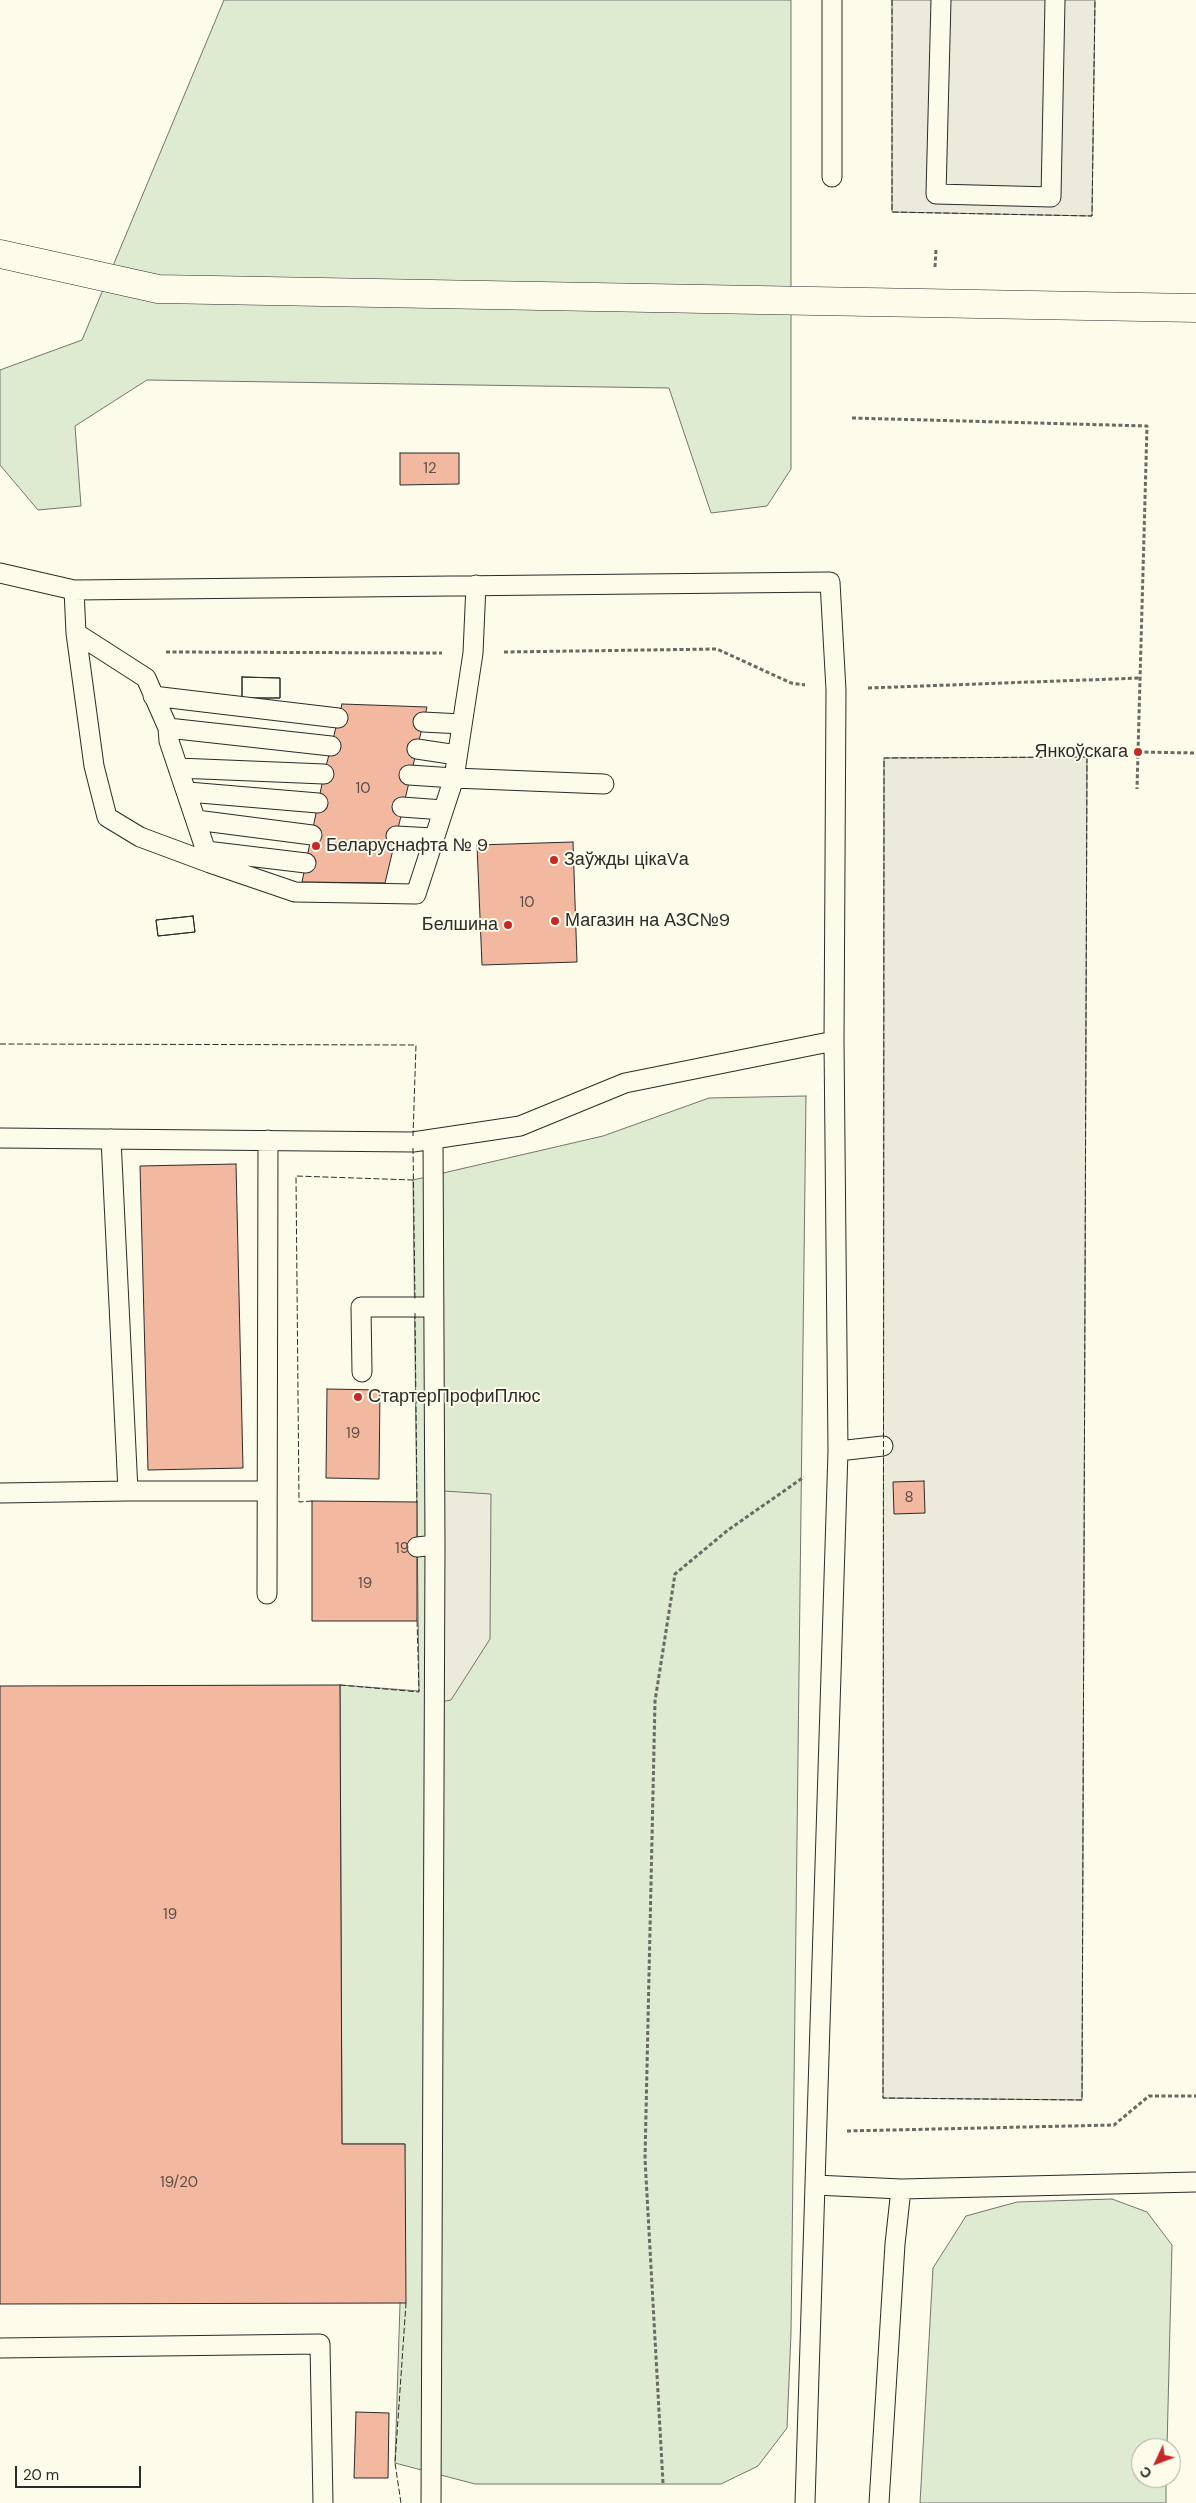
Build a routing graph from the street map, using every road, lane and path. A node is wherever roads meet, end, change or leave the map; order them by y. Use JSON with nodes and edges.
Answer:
{"nodes":[{"id":1,"x":832,"y":0,"type":"edge"},
{"id":2,"x":940,"y":0,"type":"edge"},
{"id":3,"x":1055,"y":0,"type":"edge"},
{"id":4,"x":832,"y":177,"type":"dead end"},
{"id":5,"x":0,"y":254,"type":"edge"},
{"id":6,"x":1196,"y":308,"type":"edge"},
{"id":7,"x":852,"y":418,"type":"dead end"},
{"id":8,"x":0,"y":573,"type":"edge"},
{"id":9,"x":476,"y":585,"type":"junction"},
{"id":10,"x":74,"y":590,"type":"junction"},
{"id":11,"x":76,"y":633,"type":"junction"},
{"id":12,"x":165,"y":652,"type":"dead end"},
{"id":13,"x":473,"y":653,"type":"junction"},
{"id":14,"x":1140,"y":678,"type":"junction"},
{"id":15,"x":836,"y":690,"type":"junction"},
{"id":16,"x":153,"y":696,"type":"junction"},
{"id":17,"x":338,"y":718,"type":"dead end"},
{"id":18,"x":423,"y":722,"type":"dead end"},
{"id":19,"x":462,"y":724,"type":"junction"},
{"id":20,"x":168,"y":728,"type":"junction"},
{"id":21,"x":331,"y":746,"type":"dead end"},
{"id":22,"x":417,"y":749,"type":"dead end"},
{"id":23,"x":1138,"y":752,"type":"junction"},
{"id":24,"x":1196,"y":753,"type":"edge"},
{"id":25,"x":457,"y":755,"type":"junction"},
{"id":26,"x":178,"y":768,"type":"junction"},
{"id":27,"x":324,"y":774,"type":"dead end"},
{"id":28,"x":409,"y":775,"type":"dead end"},
{"id":29,"x":454,"y":778,"type":"junction"},
{"id":30,"x":604,"y":784,"type":"dead end"},
{"id":31,"x":1137,"y":789,"type":"dead end"},
{"id":32,"x":188,"y":792,"type":"junction"},
{"id":33,"x":318,"y":803,"type":"dead end"},
{"id":34,"x":402,"y":807,"type":"dead end"},
{"id":35,"x":443,"y":810,"type":"junction"},
{"id":36,"x":196,"y":820,"type":"junction"},
{"id":37,"x":312,"y":835,"type":"dead end"},
{"id":38,"x":396,"y":836,"type":"dead end"},
{"id":39,"x":434,"y":838,"type":"junction"},
{"id":40,"x":208,"y":857,"type":"junction"},
{"id":41,"x":306,"y":863,"type":"dead end"},
{"id":42,"x":834,"y":1041,"type":"junction"},
{"id":43,"x":0,"y":1138,"type":"edge"},
{"id":44,"x":111,"y":1139,"type":"junction"},
{"id":45,"x":433,"y":1139,"type":"junction"},
{"id":46,"x":268,"y":1140,"type":"junction"},
{"id":47,"x":434,"y":1307,"type":"junction"},
{"id":48,"x":362,"y":1372,"type":"dead end"},
{"id":49,"x":884,"y":1446,"type":"dead end"},
{"id":50,"x":838,"y":1451,"type":"junction"},
{"id":51,"x":128,"y":1491,"type":"junction"},
{"id":52,"x":267,"y":1491,"type":"junction"},
{"id":53,"x":0,"y":1494,"type":"edge"},
{"id":54,"x":267,"y":1594,"type":"dead end"},
{"id":55,"x":1196,"y":2096,"type":"edge"},
{"id":56,"x":817,"y":2131,"type":"junction"},
{"id":57,"x":1196,"y":2182,"type":"edge"},
{"id":58,"x":815,"y":2185,"type":"junction"},
{"id":59,"x":901,"y":2189,"type":"junction"},
{"id":60,"x":0,"y":2348,"type":"edge"},
{"id":61,"x":663,"y":2483,"type":"dead end"},
{"id":62,"x":322,"y":2503,"type":"edge"},
{"id":63,"x":431,"y":2503,"type":"edge"},
{"id":64,"x":805,"y":2503,"type":"edge"},
{"id":65,"x":879,"y":2503,"type":"edge"}],
"edges":[{"from":1,"to":4,"type":"lane"},
{"from":2,"to":3,"type":"lane"},
{"from":5,"to":6,"type":"main road"},
{"from":7,"to":14,"type":"path"},
{"from":8,"to":10,"type":"lane"},
{"from":9,"to":10,"type":"lane"},
{"from":9,"to":13,"type":"lane"},
{"from":9,"to":15,"type":"lane"},
{"from":10,"to":11,"type":"lane"},
{"from":11,"to":16,"type":"lane"},
{"from":11,"to":40,"type":"lane"},
{"from":12,"to":13,"type":"path"},
{"from":13,"to":15,"type":"path"},
{"from":13,"to":19,"type":"lane"},
{"from":14,"to":15,"type":"path"},
{"from":14,"to":23,"type":"path"},
{"from":15,"to":42,"type":"lane"},
{"from":16,"to":17,"type":"lane"},
{"from":16,"to":20,"type":"lane"},
{"from":18,"to":19,"type":"lane"},
{"from":19,"to":25,"type":"lane"},
{"from":20,"to":21,"type":"lane"},
{"from":20,"to":26,"type":"lane"},
{"from":22,"to":25,"type":"lane"},
{"from":23,"to":24,"type":"path"},
{"from":23,"to":31,"type":"path"},
{"from":25,"to":29,"type":"lane"},
{"from":26,"to":27,"type":"lane"},
{"from":26,"to":32,"type":"lane"},
{"from":28,"to":29,"type":"lane"},
{"from":29,"to":30,"type":"lane"},
{"from":29,"to":35,"type":"lane"},
{"from":32,"to":33,"type":"lane"},
{"from":32,"to":36,"type":"lane"},
{"from":34,"to":35,"type":"lane"},
{"from":35,"to":39,"type":"lane"},
{"from":36,"to":37,"type":"lane"},
{"from":36,"to":40,"type":"lane"},
{"from":38,"to":39,"type":"lane"},
{"from":39,"to":40,"type":"lane"},
{"from":40,"to":41,"type":"lane"},
{"from":42,"to":45,"type":"lane"},
{"from":42,"to":50,"type":"lane"},
{"from":43,"to":44,"type":"lane"},
{"from":44,"to":46,"type":"lane"},
{"from":44,"to":51,"type":"lane"},
{"from":45,"to":46,"type":"lane"},
{"from":45,"to":47,"type":"lane"},
{"from":46,"to":52,"type":"lane"},
{"from":47,"to":48,"type":"lane"},
{"from":47,"to":63,"type":"lane"},
{"from":49,"to":50,"type":"lane"},
{"from":50,"to":56,"type":"lane"},
{"from":50,"to":61,"type":"path"},
{"from":51,"to":52,"type":"lane"},
{"from":51,"to":53,"type":"lane"},
{"from":52,"to":54,"type":"lane"},
{"from":55,"to":56,"type":"path"},
{"from":56,"to":58,"type":"lane"},
{"from":57,"to":59,"type":"lane"},
{"from":58,"to":59,"type":"lane"},
{"from":58,"to":64,"type":"lane"},
{"from":59,"to":65,"type":"lane"},
{"from":60,"to":62,"type":"lane"}]}
